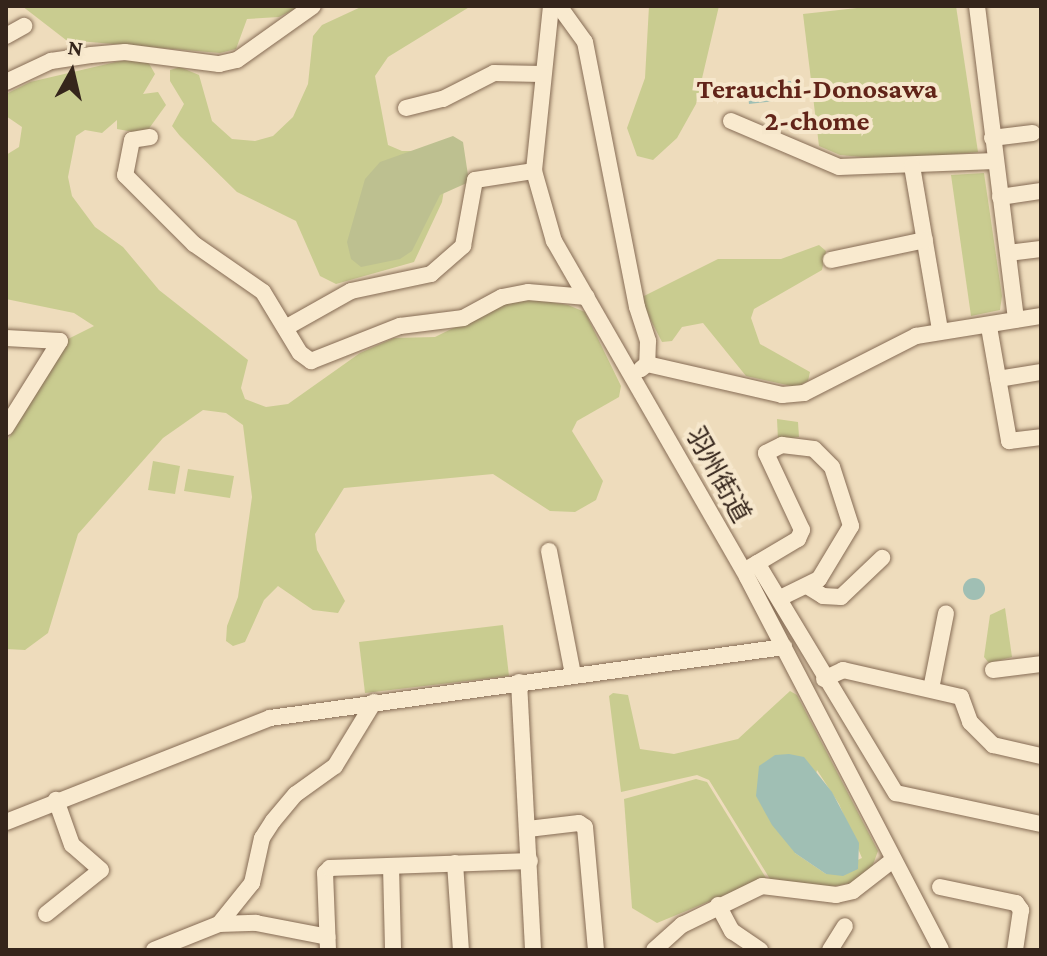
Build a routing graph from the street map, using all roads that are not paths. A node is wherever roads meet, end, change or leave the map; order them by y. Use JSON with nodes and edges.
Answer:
{"nodes":[{"id":1,"x":313,"y":6,"type":"edge"},
{"id":2,"x":551,"y":6,"type":"edge"},
{"id":3,"x":559,"y":6,"type":"edge"},
{"id":4,"x":977,"y":6,"type":"edge"},
{"id":5,"x":24,"y":26,"type":"dead end"},
{"id":6,"x":6,"y":36,"type":"edge"},
{"id":7,"x":541,"y":74,"type":"junction"},
{"id":8,"x":6,"y":82,"type":"edge"},
{"id":9,"x":406,"y":108,"type":"dead end"},
{"id":10,"x":731,"y":121,"type":"dead end"},
{"id":11,"x":1033,"y":133,"type":"dead end"},
{"id":12,"x":150,"y":137,"type":"dead end"},
{"id":13,"x":992,"y":138,"type":"junction"},
{"id":14,"x":995,"y":161,"type":"junction"},
{"id":15,"x":912,"y":166,"type":"junction"},
{"id":16,"x":534,"y":171,"type":"junction"},
{"id":17,"x":1040,"y":191,"type":"edge"},
{"id":18,"x":1000,"y":197,"type":"junction"},
{"id":19,"x":925,"y":240,"type":"junction"},
{"id":20,"x":1041,"y":249,"type":"edge"},
{"id":21,"x":1008,"y":253,"type":"junction"},
{"id":22,"x":831,"y":260,"type":"dead end"},
{"id":23,"x":587,"y":297,"type":"junction"},
{"id":24,"x":1041,"y":316,"type":"edge"},
{"id":25,"x":1016,"y":320,"type":"junction"},
{"id":26,"x":287,"y":327,"type":"junction"},
{"id":27,"x":989,"y":327,"type":"junction"},
{"id":28,"x":940,"y":330,"type":"junction"},
{"id":29,"x":6,"y":338,"type":"edge"},
{"id":30,"x":640,"y":370,"type":"junction"},
{"id":31,"x":1041,"y":372,"type":"edge"},
{"id":32,"x":998,"y":379,"type":"junction"},
{"id":33,"x":6,"y":427,"type":"edge"},
{"id":34,"x":1041,"y":437,"type":"edge"},
{"id":35,"x":549,"y":551,"type":"dead end"},
{"id":36,"x":882,"y":558,"type":"dead end"},
{"id":37,"x":750,"y":567,"type":"junction"},
{"id":38,"x":807,"y":586,"type":"junction"},
{"id":39,"x":780,"y":598,"type":"junction"},
{"id":40,"x":946,"y":613,"type":"dead end"},
{"id":41,"x":784,"y":647,"type":"junction"},
{"id":42,"x":1041,"y":664,"type":"edge"},
{"id":43,"x":993,"y":670,"type":"dead end"},
{"id":44,"x":573,"y":675,"type":"junction"},
{"id":45,"x":824,"y":679,"type":"junction"},
{"id":46,"x":519,"y":682,"type":"junction"},
{"id":47,"x":931,"y":689,"type":"junction"},
{"id":48,"x":374,"y":702,"type":"junction"},
{"id":49,"x":1041,"y":756,"type":"edge"},
{"id":50,"x":56,"y":800,"type":"junction"},
{"id":51,"x":6,"y":822,"type":"edge"},
{"id":52,"x":1041,"y":824,"type":"edge"},
{"id":53,"x":528,"y":829,"type":"junction"},
{"id":54,"x":893,"y":860,"type":"junction"},
{"id":55,"x":530,"y":861,"type":"junction"},
{"id":56,"x":455,"y":863,"type":"junction"},
{"id":57,"x":391,"y":866,"type":"junction"},
{"id":58,"x":940,"y":887,"type":"dead end"},
{"id":59,"x":718,"y":905,"type":"junction"},
{"id":60,"x":46,"y":914,"type":"dead end"},
{"id":61,"x":219,"y":924,"type":"junction"},
{"id":62,"x":845,"y":926,"type":"dead end"},
{"id":63,"x":328,"y":944,"type":"edge"},
{"id":64,"x":154,"y":950,"type":"edge"},
{"id":65,"x":393,"y":950,"type":"edge"},
{"id":66,"x":461,"y":950,"type":"edge"},
{"id":67,"x":533,"y":950,"type":"edge"},
{"id":68,"x":596,"y":950,"type":"edge"},
{"id":69,"x":654,"y":950,"type":"edge"},
{"id":70,"x":760,"y":950,"type":"edge"},
{"id":71,"x":830,"y":950,"type":"edge"},
{"id":72,"x":941,"y":950,"type":"edge"},
{"id":73,"x":1015,"y":950,"type":"edge"}],
"edges":[{"from":1,"to":8,"type":"street"},
{"from":2,"to":7,"type":"street","name":"羽州街道"},
{"from":3,"to":30,"type":"street"},
{"from":4,"to":13,"type":"street"},
{"from":5,"to":6,"type":"street"},
{"from":7,"to":9,"type":"street"},
{"from":7,"to":16,"type":"street","name":"羽州街道"},
{"from":10,"to":15,"type":"street"},
{"from":11,"to":13,"type":"street"},
{"from":12,"to":26,"type":"street"},
{"from":13,"to":14,"type":"street"},
{"from":14,"to":15,"type":"street"},
{"from":14,"to":18,"type":"street"},
{"from":15,"to":19,"type":"street"},
{"from":16,"to":23,"type":"street","name":"羽州街道"},
{"from":16,"to":26,"type":"street"},
{"from":17,"to":18,"type":"street"},
{"from":18,"to":21,"type":"street"},
{"from":19,"to":22,"type":"street"},
{"from":19,"to":28,"type":"street"},
{"from":20,"to":21,"type":"street"},
{"from":21,"to":25,"type":"street"},
{"from":23,"to":26,"type":"street"},
{"from":23,"to":30,"type":"street","name":"羽州街道"},
{"from":24,"to":25,"type":"street"},
{"from":25,"to":27,"type":"street"},
{"from":27,"to":28,"type":"street"},
{"from":27,"to":32,"type":"street"},
{"from":28,"to":30,"type":"street"},
{"from":29,"to":33,"type":"street"},
{"from":30,"to":37,"type":"street","name":"羽州街道"},
{"from":31,"to":32,"type":"street"},
{"from":32,"to":34,"type":"street"},
{"from":35,"to":44,"type":"street"},
{"from":36,"to":38,"type":"street"},
{"from":37,"to":38,"type":"street"},
{"from":37,"to":39,"type":"street"},
{"from":37,"to":41,"type":"street","name":"羽州街道"},
{"from":38,"to":39,"type":"street"},
{"from":39,"to":45,"type":"street"},
{"from":40,"to":47,"type":"street"},
{"from":41,"to":44,"type":"street"},
{"from":41,"to":54,"type":"street","name":"羽州街道"},
{"from":42,"to":43,"type":"street"},
{"from":44,"to":46,"type":"street"},
{"from":45,"to":47,"type":"street"},
{"from":45,"to":52,"type":"street"},
{"from":46,"to":48,"type":"street"},
{"from":46,"to":53,"type":"street"},
{"from":47,"to":49,"type":"street"},
{"from":48,"to":50,"type":"street"},
{"from":48,"to":61,"type":"street"},
{"from":50,"to":51,"type":"street"},
{"from":50,"to":60,"type":"street"},
{"from":53,"to":55,"type":"street"},
{"from":53,"to":68,"type":"street"},
{"from":54,"to":59,"type":"street"},
{"from":54,"to":72,"type":"street","name":"羽州街道"},
{"from":55,"to":56,"type":"street"},
{"from":55,"to":67,"type":"street"},
{"from":56,"to":57,"type":"street"},
{"from":56,"to":66,"type":"street"},
{"from":57,"to":63,"type":"street"},
{"from":57,"to":65,"type":"street"},
{"from":58,"to":73,"type":"street"},
{"from":59,"to":69,"type":"street"},
{"from":59,"to":70,"type":"street"},
{"from":61,"to":63,"type":"street"},
{"from":61,"to":64,"type":"street"},
{"from":62,"to":71,"type":"street"}]}
